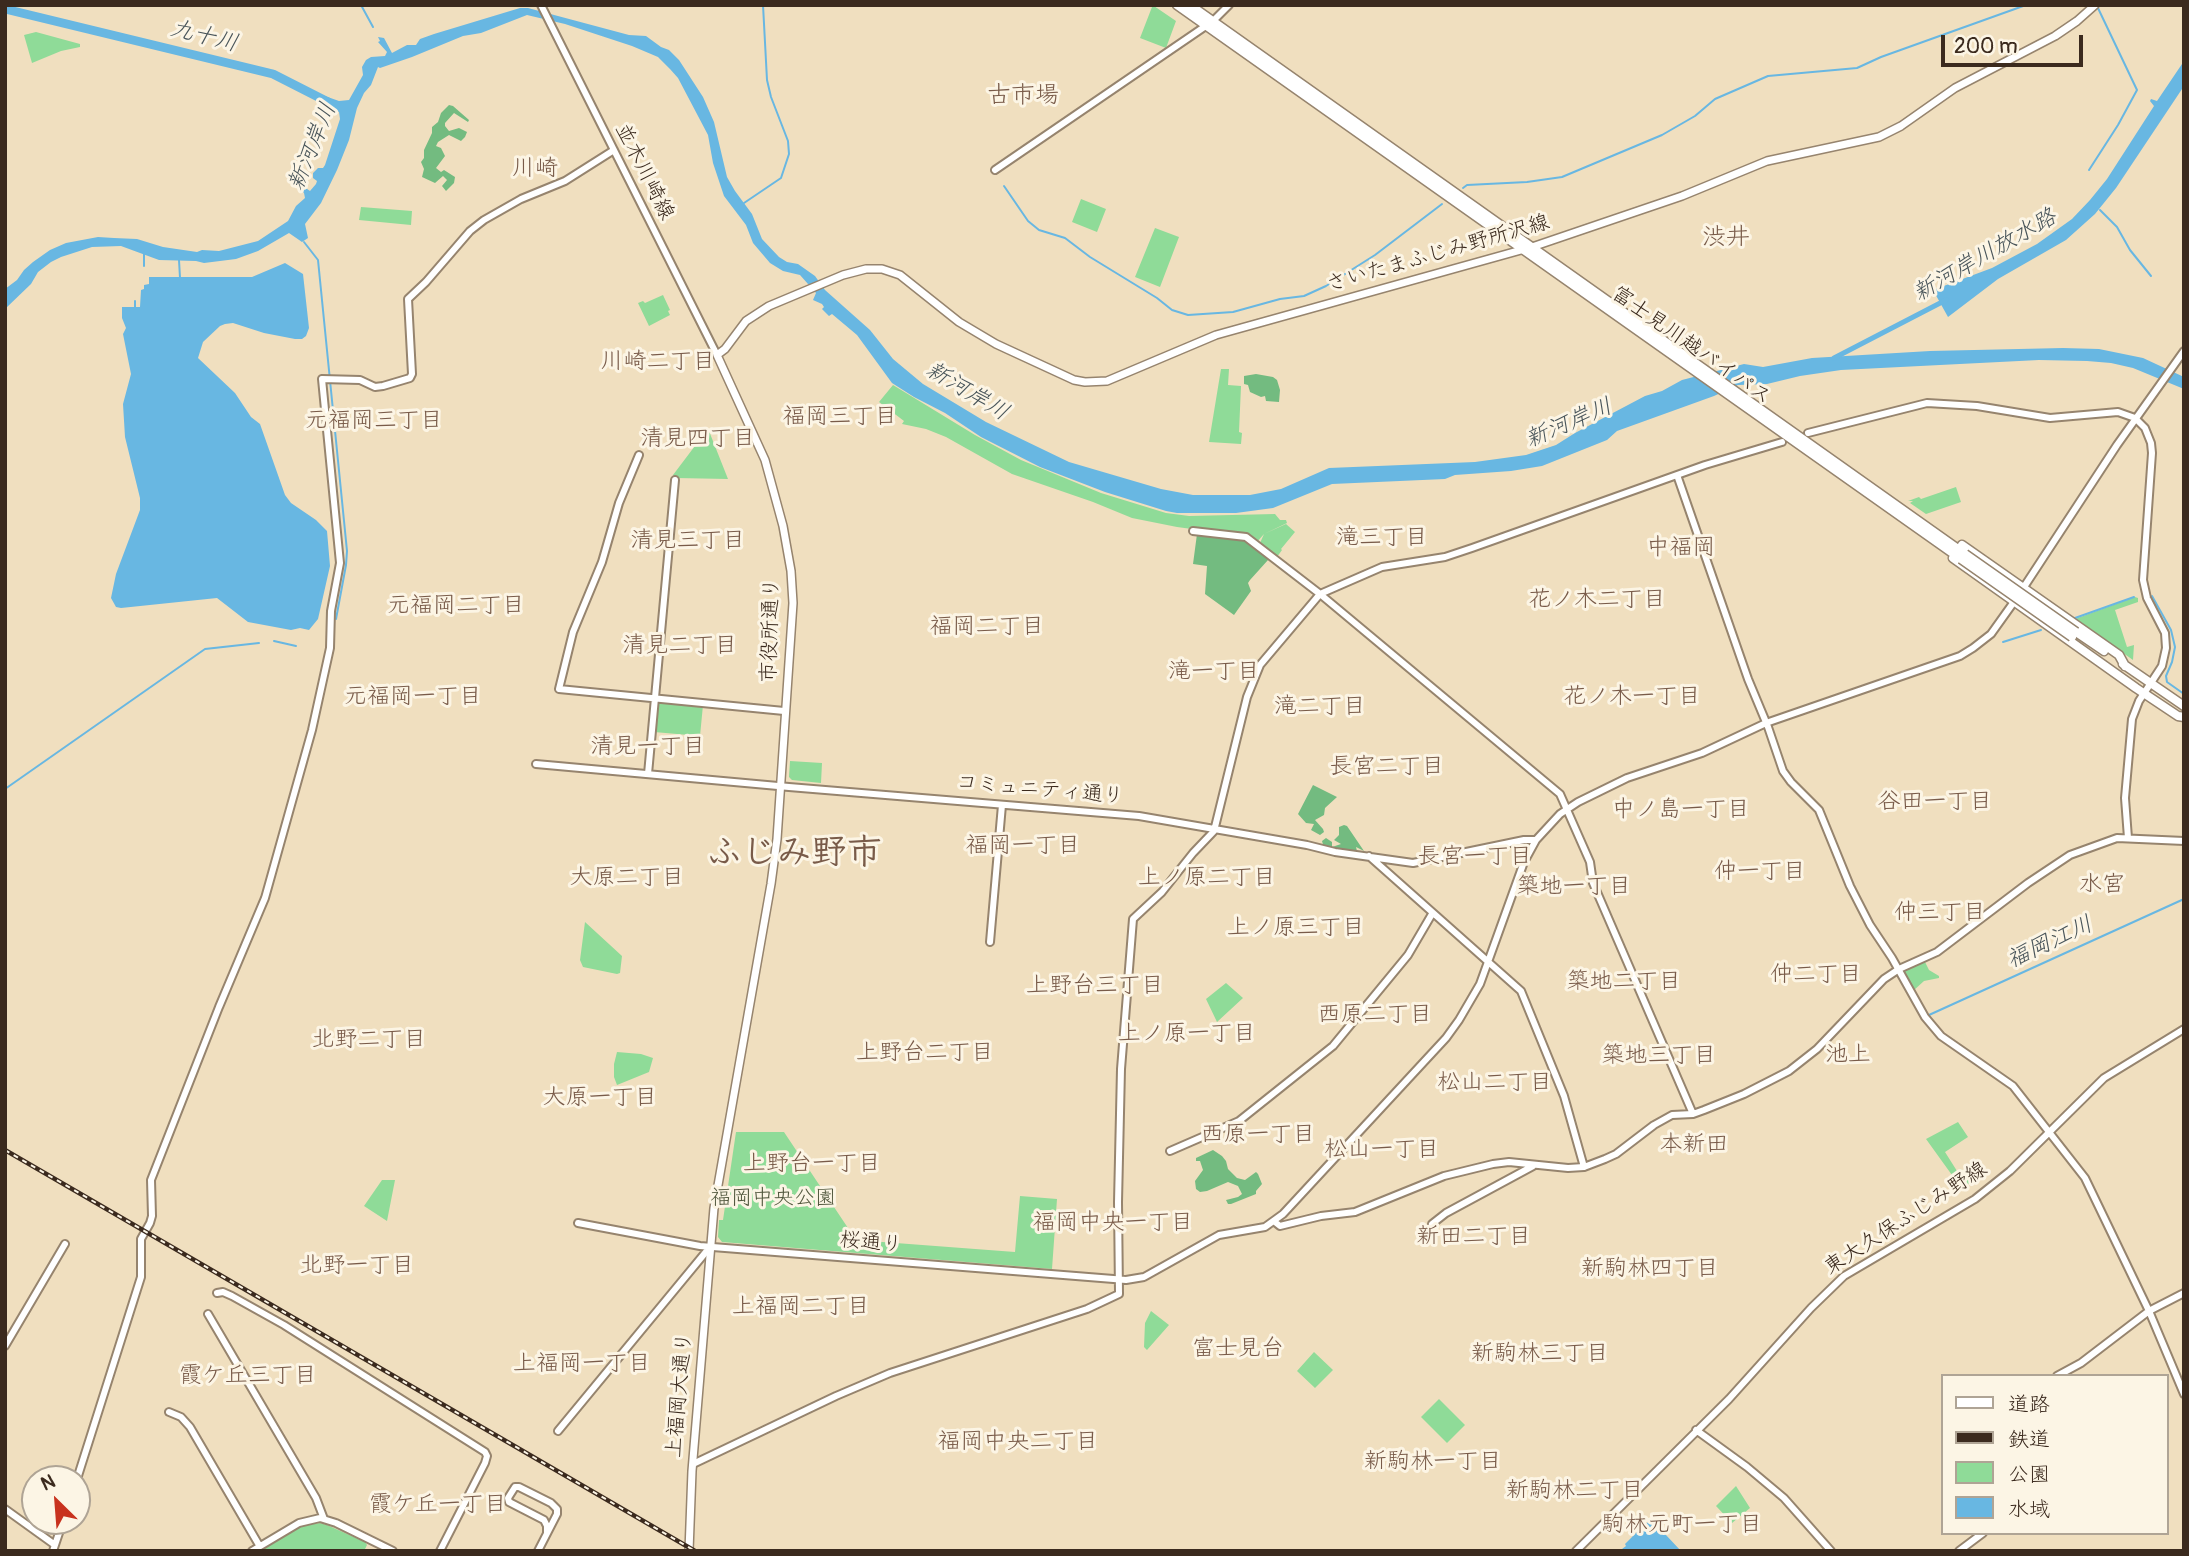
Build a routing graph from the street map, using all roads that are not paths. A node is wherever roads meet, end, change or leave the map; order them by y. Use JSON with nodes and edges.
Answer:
{"nodes":[{"id":1,"x":541,"y":5,"type":"edge"},
{"id":2,"x":1177,"y":5,"type":"edge"},
{"id":3,"x":1190,"y":5,"type":"edge"},
{"id":4,"x":1229,"y":5,"type":"edge"},
{"id":5,"x":2095,"y":5,"type":"edge"},
{"id":6,"x":1209,"y":23,"type":"junction"},
{"id":7,"x":614,"y":150,"type":"junction"},
{"id":8,"x":995,"y":170,"type":"dead end"},
{"id":9,"x":1532,"y":247,"type":"junction"},
{"id":10,"x":1523,"y":250,"type":"junction"},
{"id":11,"x":2184,"y":351,"type":"edge"},
{"id":12,"x":717,"y":355,"type":"junction"},
{"id":13,"x":1688,"y":362,"type":"junction"},
{"id":14,"x":1742,"y":400,"type":"junction"},
{"id":15,"x":2135,"y":418,"type":"junction"},
{"id":16,"x":1808,"y":433,"type":"dead end"},
{"id":17,"x":1782,"y":442,"type":"dead end"},
{"id":18,"x":639,"y":455,"type":"dead end"},
{"id":19,"x":1832,"y":467,"type":"junction"},
{"id":20,"x":1677,"y":475,"type":"junction"},
{"id":21,"x":675,"y":480,"type":"dead end"},
{"id":22,"x":1862,"y":481,"type":"junction"},
{"id":23,"x":1193,"y":531,"type":"dead end"},
{"id":24,"x":1963,"y":556,"type":"junction"},
{"id":25,"x":2023,"y":589,"type":"junction"},
{"id":26,"x":1320,"y":594,"type":"junction"},
{"id":27,"x":2014,"y":602,"type":"junction"},
{"id":28,"x":2074,"y":635,"type":"junction"},
{"id":29,"x":2125,"y":666,"type":"junction"},
{"id":30,"x":2147,"y":688,"type":"junction"},
{"id":31,"x":653,"y":698,"type":"junction"},
{"id":32,"x":2184,"y":706,"type":"edge"},
{"id":33,"x":784,"y":711,"type":"junction"},
{"id":34,"x":2184,"y":717,"type":"edge"},
{"id":35,"x":1766,"y":723,"type":"junction"},
{"id":36,"x":536,"y":764,"type":"dead end"},
{"id":37,"x":648,"y":774,"type":"junction"},
{"id":38,"x":779,"y":786,"type":"junction"},
{"id":39,"x":1002,"y":805,"type":"junction"},
{"id":40,"x":1567,"y":809,"type":"junction"},
{"id":41,"x":1215,"y":830,"type":"junction"},
{"id":42,"x":2128,"y":838,"type":"junction"},
{"id":43,"x":1536,"y":840,"type":"junction"},
{"id":44,"x":2184,"y":841,"type":"edge"},
{"id":45,"x":1368,"y":856,"type":"junction"},
{"id":46,"x":1432,"y":914,"type":"junction"},
{"id":47,"x":990,"y":942,"type":"dead end"},
{"id":48,"x":1488,"y":963,"type":"junction"},
{"id":49,"x":1899,"y":969,"type":"junction"},
{"id":50,"x":2184,"y":1029,"type":"edge"},
{"id":51,"x":1693,"y":1114,"type":"junction"},
{"id":52,"x":2049,"y":1132,"type":"junction"},
{"id":53,"x":1170,"y":1151,"type":"dead end"},
{"id":54,"x":1535,"y":1165,"type":"junction"},
{"id":55,"x":1584,"y":1167,"type":"junction"},
{"id":56,"x":1275,"y":1222,"type":"junction"},
{"id":57,"x":579,"y":1223,"type":"dead end"},
{"id":58,"x":1432,"y":1224,"type":"dead end"},
{"id":59,"x":65,"y":1244,"type":"dead end"},
{"id":60,"x":710,"y":1247,"type":"junction"},
{"id":61,"x":1119,"y":1280,"type":"junction"},
{"id":62,"x":217,"y":1293,"type":"dead end"},
{"id":63,"x":2184,"y":1293,"type":"edge"},
{"id":64,"x":2149,"y":1311,"type":"junction"},
{"id":65,"x":208,"y":1314,"type":"dead end"},
{"id":66,"x":5,"y":1346,"type":"edge"},
{"id":67,"x":2061,"y":1374,"type":"edge"},
{"id":68,"x":2184,"y":1394,"type":"edge"},
{"id":69,"x":169,"y":1412,"type":"dead end"},
{"id":70,"x":1696,"y":1430,"type":"junction"},
{"id":71,"x":558,"y":1431,"type":"dead end"},
{"id":72,"x":693,"y":1464,"type":"junction"},
{"id":73,"x":81,"y":1465,"type":"edge"},
{"id":74,"x":5,"y":1509,"type":"edge"},
{"id":75,"x":555,"y":1518,"type":"junction"},
{"id":76,"x":324,"y":1519,"type":"junction"},
{"id":77,"x":544,"y":1520,"type":"junction"},
{"id":78,"x":547,"y":1533,"type":"junction"},
{"id":79,"x":1980,"y":1535,"type":"edge"},
{"id":80,"x":373,"y":1541,"type":"junction"},
{"id":81,"x":259,"y":1545,"type":"junction"},
{"id":82,"x":54,"y":1548,"type":"edge"},
{"id":83,"x":689,"y":1549,"type":"edge"},
{"id":84,"x":252,"y":1551,"type":"edge"},
{"id":85,"x":369,"y":1551,"type":"edge"},
{"id":86,"x":393,"y":1551,"type":"edge"},
{"id":87,"x":440,"y":1551,"type":"edge"},
{"id":88,"x":538,"y":1551,"type":"edge"},
{"id":89,"x":1576,"y":1551,"type":"edge"},
{"id":90,"x":1831,"y":1551,"type":"edge"},
{"id":91,"x":1959,"y":1551,"type":"edge"}],
"edges":[{"from":1,"to":7,"type":"street","name":"並木川崎線"},
{"from":2,"to":6,"type":"highway","name":"富士見川越バイパス"},
{"from":3,"to":6,"type":"highway","name":"富士見川越バイパス"},
{"from":4,"to":6,"type":"street"},
{"from":5,"to":9,"type":"main road","name":"さいたまふじみ野所沢線"},
{"from":6,"to":8,"type":"street"},
{"from":6,"to":9,"type":"highway","name":"富士見川越バイパス"},
{"from":6,"to":10,"type":"highway","name":"富士見川越バイパス"},
{"from":7,"to":12,"type":"street","name":"並木川崎線"},
{"from":7,"to":73,"type":"street"},
{"from":9,"to":10,"type":"main road","name":"さいたまふじみ野所沢線"},
{"from":9,"to":13,"type":"highway","name":"富士見川越バイパス"},
{"from":10,"to":12,"type":"main road","name":"さいたまふじみ野所沢線"},
{"from":10,"to":13,"type":"highway","name":"富士見川越バイパス"},
{"from":11,"to":15,"type":"street"},
{"from":12,"to":33,"type":"main road","name":"市役所通り"},
{"from":13,"to":14,"type":"highway","name":"富士見川越バイパス"},
{"from":14,"to":19,"type":"highway","name":"富士見川越バイパス"},
{"from":14,"to":22,"type":"highway","name":"富士見川越バイパス"},
{"from":15,"to":16,"type":"street"},
{"from":15,"to":25,"type":"street"},
{"from":15,"to":30,"type":"street"},
{"from":17,"to":20,"type":"street"},
{"from":18,"to":31,"type":"street"},
{"from":19,"to":24,"type":"highway","name":"富士見川越バイパス"},
{"from":19,"to":27,"type":"highway"},
{"from":20,"to":26,"type":"street"},
{"from":20,"to":35,"type":"street"},
{"from":21,"to":31,"type":"street"},
{"from":22,"to":24,"type":"highway","name":"富士見川越バイパス"},
{"from":22,"to":25,"type":"highway"},
{"from":23,"to":26,"type":"street"},
{"from":24,"to":28,"type":"highway","name":"富士見川越バイパス","bridge":true},
{"from":25,"to":27,"type":"street"},
{"from":25,"to":29,"type":"highway"},
{"from":26,"to":40,"type":"street"},
{"from":26,"to":41,"type":"street"},
{"from":27,"to":30,"type":"highway"},
{"from":27,"to":35,"type":"street"},
{"from":28,"to":29,"type":"highway","name":"富士見川越バイパス"},
{"from":28,"to":30,"type":"highway","name":"富士見川越バイパス"},
{"from":29,"to":30,"type":"highway","name":"富士見川越バイパス"},
{"from":30,"to":32,"type":"highway","name":"富士見川越バイパス"},
{"from":30,"to":34,"type":"highway"},
{"from":30,"to":42,"type":"street"},
{"from":31,"to":33,"type":"street"},
{"from":31,"to":37,"type":"street"},
{"from":33,"to":38,"type":"main road","name":"市役所通り"},
{"from":35,"to":40,"type":"street"},
{"from":35,"to":49,"type":"street"},
{"from":36,"to":37,"type":"street","name":"コミュニティ通り"},
{"from":37,"to":38,"type":"street","name":"コミュニティ通り"},
{"from":38,"to":39,"type":"street","name":"コミュニティ通り"},
{"from":38,"to":60,"type":"main road","name":"市役所通り"},
{"from":39,"to":41,"type":"street","name":"コミュニティ通り"},
{"from":39,"to":47,"type":"street"},
{"from":40,"to":43,"type":"street"},
{"from":40,"to":51,"type":"street"},
{"from":41,"to":45,"type":"street","name":"コミュニティ通り"},
{"from":41,"to":61,"type":"street"},
{"from":42,"to":44,"type":"street"},
{"from":42,"to":49,"type":"street"},
{"from":43,"to":45,"type":"street","name":"コミュニティ通り"},
{"from":43,"to":48,"type":"street"},
{"from":45,"to":46,"type":"street"},
{"from":46,"to":48,"type":"street"},
{"from":46,"to":53,"type":"street"},
{"from":48,"to":55,"type":"street"},
{"from":48,"to":56,"type":"street"},
{"from":49,"to":51,"type":"street"},
{"from":49,"to":52,"type":"street"},
{"from":50,"to":52,"type":"street","name":"東大久保ふじみ野線"},
{"from":51,"to":55,"type":"street"},
{"from":52,"to":64,"type":"street"},
{"from":52,"to":70,"type":"street","name":"東大久保ふじみ野線"},
{"from":54,"to":55,"type":"street","name":"桜通り"},
{"from":54,"to":56,"type":"street","name":"桜通り"},
{"from":54,"to":58,"type":"street"},
{"from":56,"to":61,"type":"street","name":"桜通り"},
{"from":57,"to":60,"type":"street","name":"桜通り"},
{"from":59,"to":66,"type":"street"},
{"from":60,"to":61,"type":"street","name":"桜通り"},
{"from":60,"to":71,"type":"street"},
{"from":60,"to":72,"type":"main road","name":"上福岡大通り"},
{"from":61,"to":72,"type":"street"},
{"from":62,"to":87,"type":"street"},
{"from":63,"to":64,"type":"street"},
{"from":64,"to":67,"type":"street"},
{"from":64,"to":68,"type":"street"},
{"from":65,"to":76,"type":"street"},
{"from":69,"to":81,"type":"street"},
{"from":70,"to":89,"type":"street","name":"東大久保ふじみ野線"},
{"from":70,"to":90,"type":"street"},
{"from":72,"to":83,"type":"main road","name":"上福岡大通り"},
{"from":74,"to":82,"type":"street"},
{"from":75,"to":77,"type":"street"},
{"from":75,"to":77,"type":"street"},
{"from":75,"to":78,"type":"street"},
{"from":76,"to":80,"type":"street"},
{"from":76,"to":81,"type":"street"},
{"from":77,"to":78,"type":"street"},
{"from":78,"to":88,"type":"street"},
{"from":79,"to":91,"type":"street"},
{"from":80,"to":85,"type":"street"},
{"from":80,"to":86,"type":"street"},
{"from":81,"to":84,"type":"street"}]}
